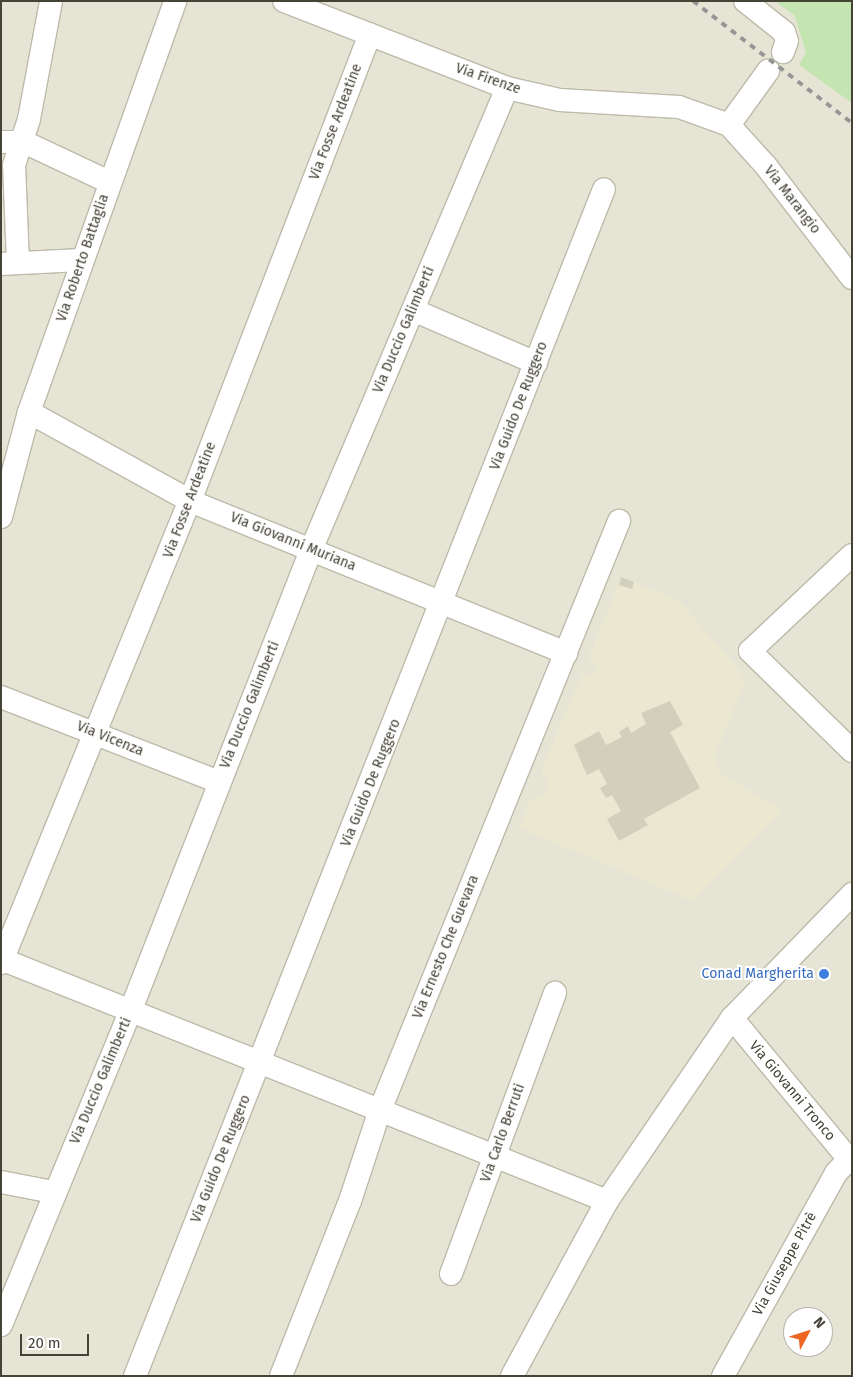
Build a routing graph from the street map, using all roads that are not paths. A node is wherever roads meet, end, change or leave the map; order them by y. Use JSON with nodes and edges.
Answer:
{"nodes":[{"id":1,"x":51,"y":1,"type":"edge"},
{"id":2,"x":174,"y":1,"type":"edge"},
{"id":3,"x":284,"y":1,"type":"edge"},
{"id":4,"x":746,"y":1,"type":"edge"},
{"id":5,"x":370,"y":34,"type":"junction"},
{"id":6,"x":783,"y":52,"type":"dead end"},
{"id":7,"x":768,"y":71,"type":"dead end"},
{"id":8,"x":507,"y":88,"type":"junction"},
{"id":9,"x":729,"y":125,"type":"junction"},
{"id":10,"x":1,"y":142,"type":"edge"},
{"id":11,"x":24,"y":142,"type":"junction"},
{"id":12,"x":110,"y":182,"type":"junction"},
{"id":13,"x":604,"y":188,"type":"dead end"},
{"id":14,"x":81,"y":260,"type":"junction"},
{"id":15,"x":10,"y":263,"type":"edge"},
{"id":16,"x":852,"y":278,"type":"edge"},
{"id":17,"x":413,"y":310,"type":"junction"},
{"id":18,"x":536,"y":363,"type":"junction"},
{"id":19,"x":30,"y":412,"type":"junction"},
{"id":20,"x":190,"y":501,"type":"junction"},
{"id":21,"x":1,"y":517,"type":"edge"},
{"id":22,"x":619,"y":521,"type":"dead end"},
{"id":23,"x":312,"y":550,"type":"junction"},
{"id":24,"x":852,"y":555,"type":"edge"},
{"id":25,"x":442,"y":603,"type":"junction"},
{"id":26,"x":566,"y":653,"type":"junction"},
{"id":27,"x":1,"y":697,"type":"edge"},
{"id":28,"x":98,"y":734,"type":"junction"},
{"id":29,"x":852,"y":751,"type":"edge"},
{"id":30,"x":219,"y":782,"type":"junction"},
{"id":31,"x":852,"y":894,"type":"edge"},
{"id":32,"x":2,"y":961,"type":"edge"},
{"id":33,"x":555,"y":993,"type":"dead end"},
{"id":34,"x":130,"y":1012,"type":"junction"},
{"id":35,"x":732,"y":1018,"type":"junction"},
{"id":36,"x":259,"y":1063,"type":"junction"},
{"id":37,"x":380,"y":1110,"type":"junction"},
{"id":38,"x":495,"y":1156,"type":"junction"},
{"id":39,"x":850,"y":1159,"type":"edge"},
{"id":40,"x":1,"y":1182,"type":"edge"},
{"id":41,"x":53,"y":1192,"type":"junction"},
{"id":42,"x":607,"y":1201,"type":"junction"},
{"id":43,"x":451,"y":1274,"type":"dead end"},
{"id":44,"x":1,"y":1325,"type":"edge"},
{"id":45,"x":135,"y":1376,"type":"edge"},
{"id":46,"x":281,"y":1376,"type":"edge"},
{"id":47,"x":512,"y":1376,"type":"edge"},
{"id":48,"x":723,"y":1376,"type":"edge"}],
"edges":[{"from":1,"to":11,"type":"street"},
{"from":2,"to":12,"type":"street","name":"Via Roberto Battaglia"},
{"from":3,"to":5,"type":"street","name":"Via Firenze"},
{"from":4,"to":6,"type":"street"},
{"from":5,"to":8,"type":"street","name":"Via Firenze"},
{"from":5,"to":20,"type":"street","name":"Via Fosse Ardeatine"},
{"from":7,"to":9,"type":"street"},
{"from":8,"to":9,"type":"street","name":"Via Firenze"},
{"from":8,"to":17,"type":"street","name":"Via Duccio Galimberti"},
{"from":9,"to":16,"type":"street","name":"Via Marangio"},
{"from":10,"to":11,"type":"street"},
{"from":11,"to":12,"type":"street"},
{"from":11,"to":15,"type":"street"},
{"from":12,"to":14,"type":"street","name":"Via Roberto Battaglia"},
{"from":13,"to":18,"type":"street","name":"Via Guido De Ruggero"},
{"from":14,"to":15,"type":"street"},
{"from":14,"to":19,"type":"street","name":"Via Roberto Battaglia"},
{"from":17,"to":18,"type":"street"},
{"from":17,"to":23,"type":"street","name":"Via Duccio Galimberti"},
{"from":18,"to":25,"type":"street","name":"Via Guido De Ruggero"},
{"from":19,"to":20,"type":"street","name":"Via Giovanni Muriana"},
{"from":19,"to":21,"type":"street","name":"Via Roberto Battaglia"},
{"from":20,"to":23,"type":"street","name":"Via Giovanni Muriana"},
{"from":20,"to":28,"type":"street","name":"Via Fosse Ardeatine"},
{"from":22,"to":26,"type":"street","name":"Via Ernesto Che Guevara"},
{"from":23,"to":25,"type":"street","name":"Via Giovanni Muriana"},
{"from":23,"to":30,"type":"street","name":"Via Duccio Galimberti"},
{"from":24,"to":29,"type":"street"},
{"from":25,"to":26,"type":"street","name":"Via Giovanni Muriana"},
{"from":25,"to":36,"type":"street","name":"Via Guido De Ruggero"},
{"from":26,"to":37,"type":"street","name":"Via Ernesto Che Guevara"},
{"from":27,"to":28,"type":"street","name":"Via Vicenza"},
{"from":28,"to":30,"type":"street","name":"Via Vicenza"},
{"from":28,"to":32,"type":"street","name":"Via Fosse Ardeatine"},
{"from":30,"to":34,"type":"street","name":"Via Duccio Galimberti"},
{"from":31,"to":35,"type":"street"},
{"from":32,"to":34,"type":"street"},
{"from":33,"to":38,"type":"street","name":"Via Carlo Berruti"},
{"from":34,"to":36,"type":"street"},
{"from":34,"to":41,"type":"street","name":"Via Duccio Galimberti"},
{"from":35,"to":39,"type":"street","name":"Via Giovanni Tronco"},
{"from":35,"to":42,"type":"street"},
{"from":36,"to":37,"type":"street"},
{"from":36,"to":45,"type":"street","name":"Via Guido De Ruggero"},
{"from":37,"to":38,"type":"street"},
{"from":37,"to":46,"type":"street","name":"Via Ernesto Che Guevara"},
{"from":38,"to":42,"type":"street"},
{"from":38,"to":43,"type":"street","name":"Via Carlo Berruti"},
{"from":39,"to":48,"type":"street","name":"Via Giuseppe Pitrè"},
{"from":40,"to":41,"type":"street"},
{"from":41,"to":44,"type":"street","name":"Via Duccio Galimberti"},
{"from":42,"to":47,"type":"street"}]}
